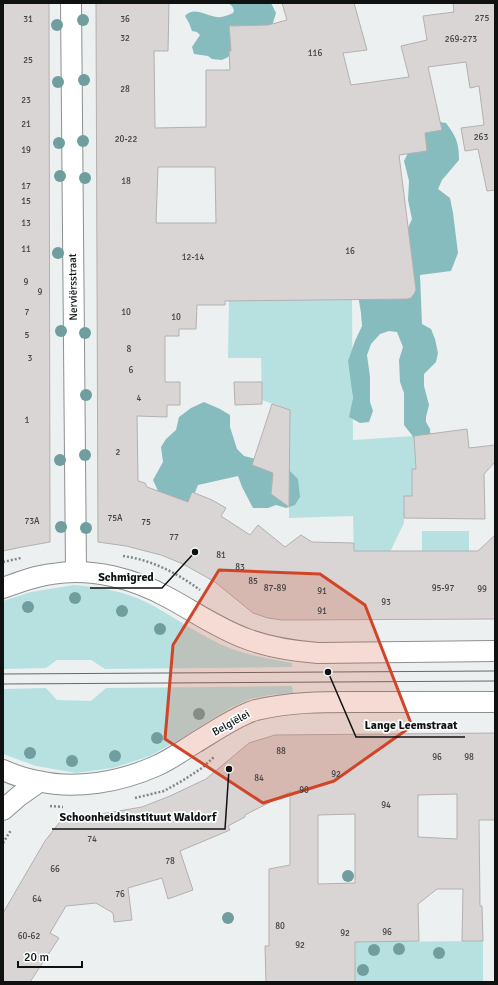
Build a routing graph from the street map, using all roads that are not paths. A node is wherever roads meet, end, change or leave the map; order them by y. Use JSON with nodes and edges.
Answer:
{"nodes":[{"id":1,"x":71,"y":3,"type":"edge"},
{"id":2,"x":76,"y":572,"type":"junction"},
{"id":3,"x":3,"y":588,"type":"edge"},
{"id":4,"x":495,"y":651,"type":"edge"},
{"id":5,"x":495,"y":702,"type":"edge"},
{"id":6,"x":3,"y":770,"type":"edge"},
{"id":7,"x":39,"y":782,"type":"junction"},
{"id":8,"x":3,"y":810,"type":"edge"}],
"edges":[{"from":1,"to":2,"type":"street","name":"Nerviërsstraat"},
{"from":2,"to":3,"type":"street"},
{"from":2,"to":4,"type":"street"},
{"from":5,"to":7,"type":"street","name":"Belgiëlei"},
{"from":6,"to":7,"type":"street","name":"Belgiëlei"},
{"from":7,"to":8,"type":"street"}]}
